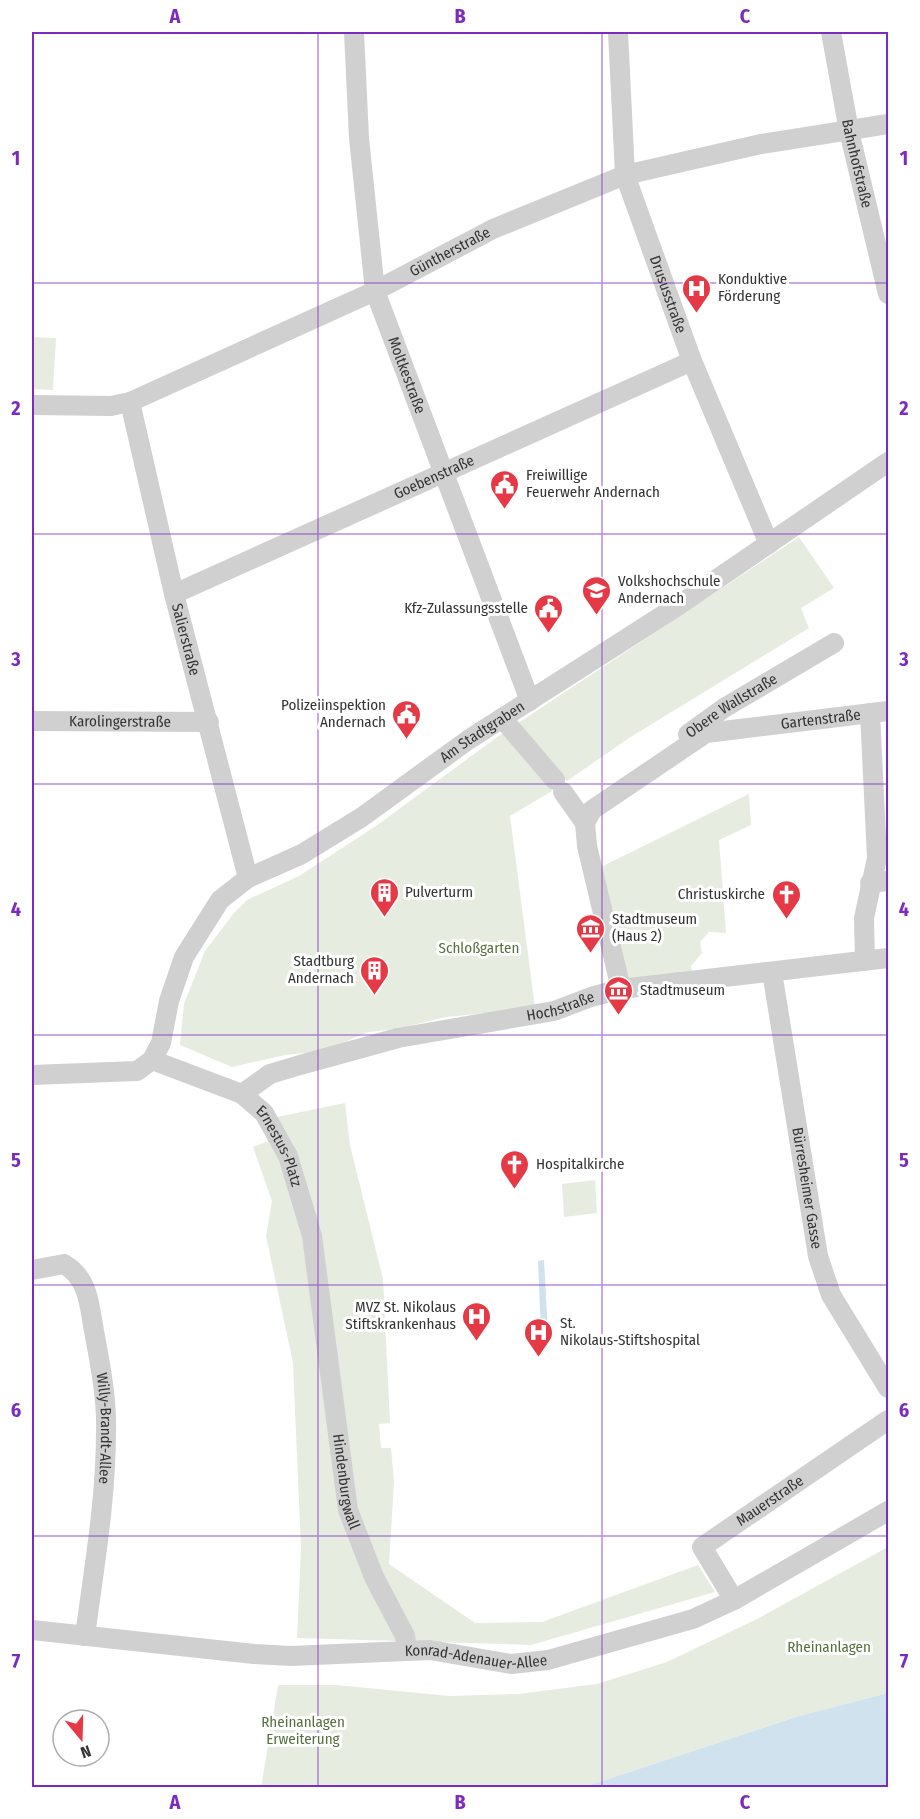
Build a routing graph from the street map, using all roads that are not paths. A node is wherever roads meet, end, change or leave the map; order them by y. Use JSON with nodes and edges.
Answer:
{"nodes":[{"id":1,"x":354,"y":32,"type":"edge"},
{"id":2,"x":618,"y":32,"type":"edge"},
{"id":3,"x":831,"y":32,"type":"edge"},
{"id":4,"x":884,"y":125,"type":"edge"},
{"id":5,"x":849,"y":131,"type":"junction"},
{"id":6,"x":625,"y":175,"type":"junction"},
{"id":7,"x":375,"y":291,"type":"junction"},
{"id":8,"x":888,"y":294,"type":"edge"},
{"id":9,"x":692,"y":361,"type":"junction"},
{"id":10,"x":130,"y":402,"type":"junction"},
{"id":11,"x":32,"y":405,"type":"edge"},
{"id":12,"x":888,"y":462,"type":"edge"},
{"id":13,"x":442,"y":472,"type":"junction"},
{"id":14,"x":769,"y":544,"type":"junction"},
{"id":15,"x":174,"y":594,"type":"junction"},
{"id":16,"x":834,"y":643,"type":"dead end"},
{"id":17,"x":530,"y":701,"type":"junction"},
{"id":18,"x":879,"y":712,"type":"edge"},
{"id":19,"x":502,"y":718,"type":"junction"},
{"id":20,"x":32,"y":721,"type":"edge"},
{"id":21,"x":209,"y":722,"type":"junction"},
{"id":22,"x":682,"y":747,"type":"junction"},
{"id":23,"x":585,"y":823,"type":"junction"},
{"id":24,"x":248,"y":878,"type":"junction"},
{"id":25,"x":879,"y":882,"type":"edge"},
{"id":26,"x":865,"y":961,"type":"junction"},
{"id":27,"x":888,"y":962,"type":"edge"},
{"id":28,"x":772,"y":972,"type":"junction"},
{"id":29,"x":621,"y":989,"type":"junction"},
{"id":30,"x":152,"y":1060,"type":"junction"},
{"id":31,"x":32,"y":1075,"type":"edge"},
{"id":32,"x":242,"y":1094,"type":"junction"},
{"id":33,"x":32,"y":1270,"type":"edge"},
{"id":34,"x":322,"y":1301,"type":"joint"},
{"id":35,"x":888,"y":1388,"type":"edge"},
{"id":36,"x":888,"y":1420,"type":"edge"},
{"id":37,"x":888,"y":1511,"type":"edge"},
{"id":38,"x":734,"y":1599,"type":"junction"},
{"id":39,"x":32,"y":1630,"type":"edge"},
{"id":40,"x":85,"y":1636,"type":"junction"},
{"id":41,"x":407,"y":1650,"type":"junction"}],
"edges":[{"from":1,"to":7,"type":"street","name":"Moltkestraße"},
{"from":2,"to":6,"type":"street","name":"Drususstraße"},
{"from":3,"to":5,"type":"street","name":"Bahnhofstraße"},
{"from":4,"to":5,"type":"street","name":"Güntherstraße"},
{"from":5,"to":6,"type":"street","name":"Güntherstraße"},
{"from":5,"to":8,"type":"street","name":"Bahnhofstraße"},
{"from":6,"to":7,"type":"street","name":"Güntherstraße"},
{"from":6,"to":9,"type":"street","name":"Drususstraße"},
{"from":7,"to":10,"type":"street","name":"Güntherstraße"},
{"from":7,"to":13,"type":"street","name":"Moltkestraße"},
{"from":9,"to":13,"type":"street","name":"Goebenstraße"},
{"from":9,"to":14,"type":"street","name":"Drususstraße"},
{"from":10,"to":11,"type":"street","name":"Güntherstraße"},
{"from":10,"to":15,"type":"street","name":"Salierstraße"},
{"from":12,"to":14,"type":"street","name":"Am Stadtgraben"},
{"from":13,"to":15,"type":"street","name":"Goebenstraße"},
{"from":13,"to":17,"type":"street","name":"Moltkestraße"},
{"from":14,"to":17,"type":"street","name":"Am Stadtgraben"},
{"from":15,"to":21,"type":"street","name":"Salierstraße"},
{"from":16,"to":22,"type":"street","name":"Obere Wallstraße"},
{"from":17,"to":19,"type":"street","name":"Am Stadtgraben"},
{"from":18,"to":22,"type":"street","name":"Gartenstraße"},
{"from":18,"to":25,"type":"street"},
{"from":19,"to":23,"type":"street"},
{"from":19,"to":24,"type":"street","name":"Am Stadtgraben"},
{"from":20,"to":21,"type":"street","name":"Karolingerstraße"},
{"from":21,"to":24,"type":"street","name":"Salierstraße"},
{"from":22,"to":23,"type":"street","name":"Obere Wallstraße"},
{"from":23,"to":29,"type":"street"},
{"from":24,"to":30,"type":"street","name":"Am Stadtgraben"},
{"from":25,"to":26,"type":"street"},
{"from":26,"to":27,"type":"street","name":"Hochstraße"},
{"from":26,"to":28,"type":"street","name":"Hochstraße"},
{"from":28,"to":29,"type":"street","name":"Hochstraße"},
{"from":28,"to":35,"type":"street","name":"Bürresheimer Gasse"},
{"from":29,"to":32,"type":"street","name":"Hochstraße"},
{"from":30,"to":31,"type":"street"},
{"from":30,"to":32,"type":"street","name":"Ernestus-Platz"},
{"from":32,"to":34,"type":"street","name":"Ernestus-Platz"},
{"from":33,"to":40,"type":"street","name":"Willy-Brandt-Allee"},
{"from":34,"to":41,"type":"street","name":"Hindenburgwall"},
{"from":36,"to":38,"type":"street","name":"Mauerstraße"},
{"from":37,"to":38,"type":"street","name":"Konrad-Adenauer-Allee"},
{"from":38,"to":41,"type":"street","name":"Konrad-Adenauer-Allee"},
{"from":39,"to":40,"type":"street","name":"Konrad-Adenauer-Allee"},
{"from":40,"to":41,"type":"street","name":"Konrad-Adenauer-Allee"}]}
